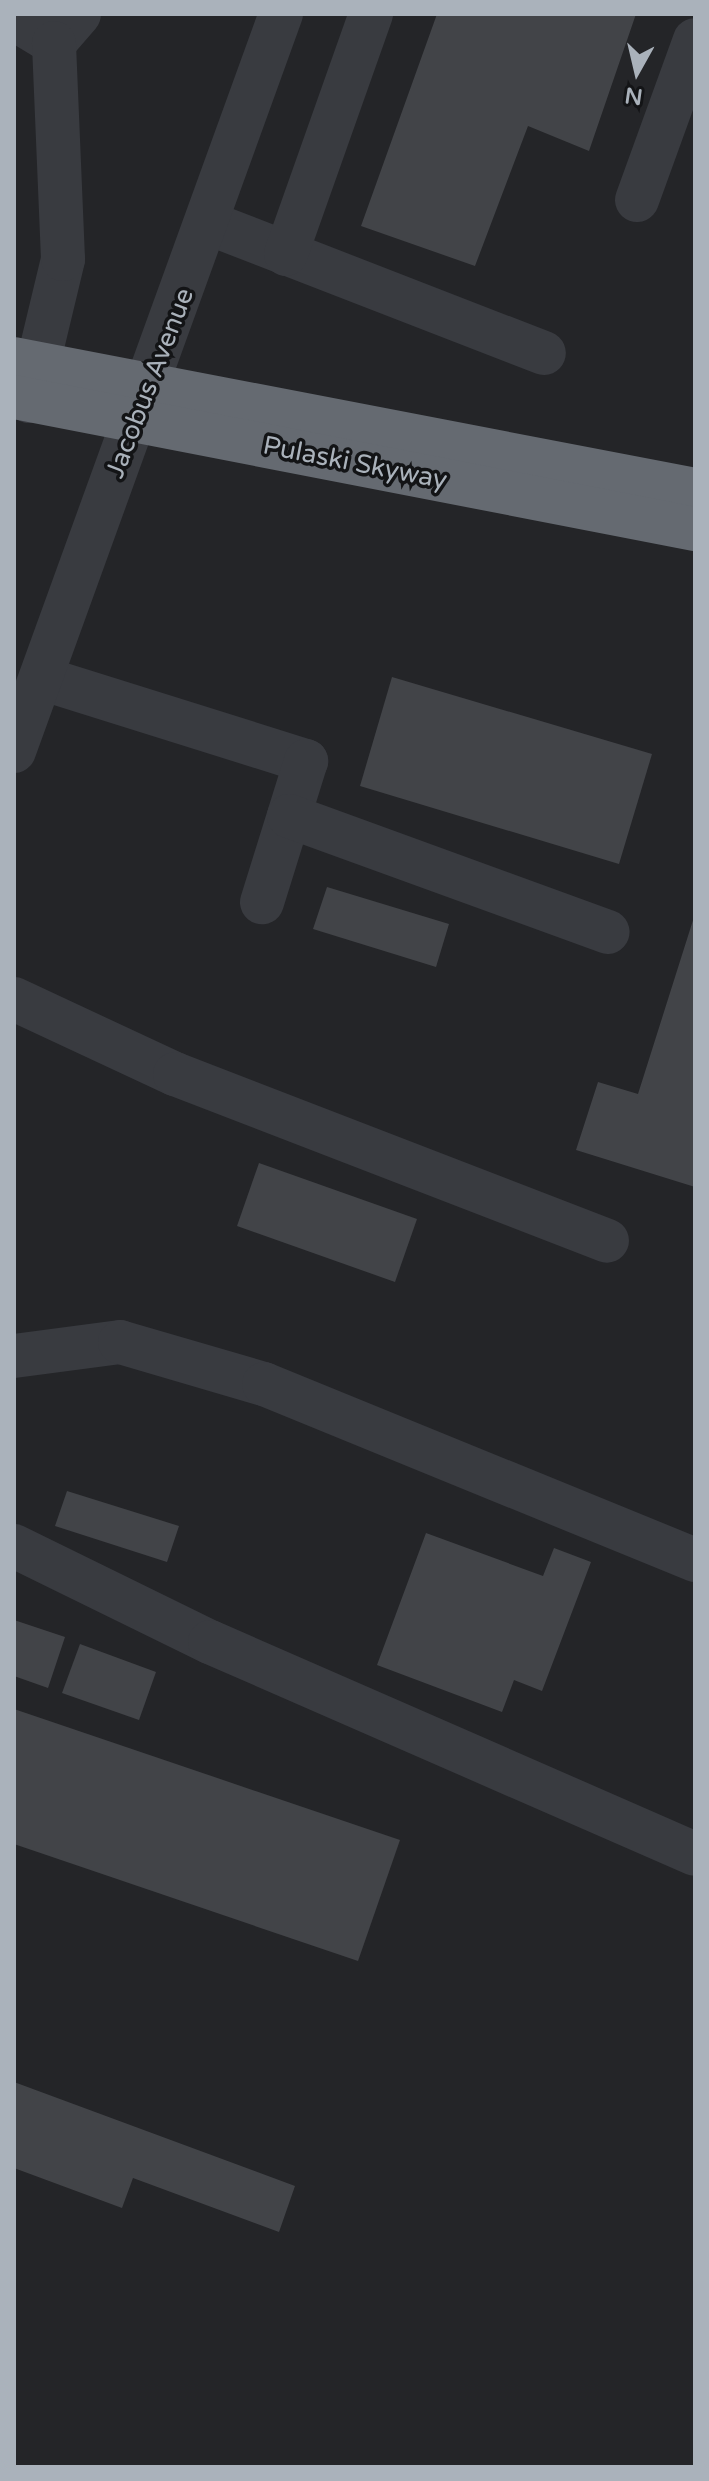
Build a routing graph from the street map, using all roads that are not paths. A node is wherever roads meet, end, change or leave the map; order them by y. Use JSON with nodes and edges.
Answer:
{"nodes":[{"id":1,"x":281,"y":14,"type":"edge"},
{"id":2,"x":371,"y":14,"type":"edge"},
{"id":3,"x":14,"y":19,"type":"edge"},
{"id":4,"x":66,"y":29,"type":"edge"},
{"id":5,"x":695,"y":40,"type":"edge"},
{"id":6,"x":637,"y":200,"type":"dead end"},
{"id":7,"x":211,"y":224,"type":"junction"},
{"id":8,"x":286,"y":254,"type":"junction"},
{"id":9,"x":544,"y":353,"type":"dead end"},
{"id":10,"x":14,"y":359,"type":"edge"},
{"id":11,"x":21,"y":402,"type":"edge"},
{"id":12,"x":695,"y":490,"type":"edge"},
{"id":13,"x":695,"y":529,"type":"edge"},
{"id":14,"x":41,"y":678,"type":"junction"},
{"id":15,"x":14,"y":751,"type":"edge"},
{"id":16,"x":289,"y":816,"type":"junction"},
{"id":17,"x":262,"y":902,"type":"dead end"},
{"id":18,"x":608,"y":932,"type":"dead end"},
{"id":19,"x":14,"y":999,"type":"edge"},
{"id":20,"x":607,"y":1241,"type":"dead end"},
{"id":21,"x":14,"y":1356,"type":"edge"},
{"id":22,"x":14,"y":1546,"type":"edge"},
{"id":23,"x":695,"y":1560,"type":"edge"},
{"id":24,"x":695,"y":1854,"type":"edge"}],
"edges":[{"from":1,"to":7,"type":"street","name":"Jacobus Avenue"},
{"from":2,"to":8,"type":"street"},
{"from":3,"to":4,"type":"street"},
{"from":4,"to":11,"type":"street"},
{"from":5,"to":6,"type":"street"},
{"from":7,"to":8,"type":"street"},
{"from":7,"to":14,"type":"street","name":"Jacobus Avenue"},
{"from":8,"to":9,"type":"street"},
{"from":10,"to":12,"type":"highway","name":"Pulaski Skyway","bridge":true},
{"from":11,"to":13,"type":"highway","name":"Pulaski Skyway","bridge":true},
{"from":14,"to":15,"type":"street","name":"Jacobus Avenue"},
{"from":14,"to":16,"type":"street"},
{"from":16,"to":17,"type":"street"},
{"from":16,"to":18,"type":"street"},
{"from":19,"to":20,"type":"street"},
{"from":21,"to":23,"type":"street"},
{"from":22,"to":24,"type":"street"}]}
